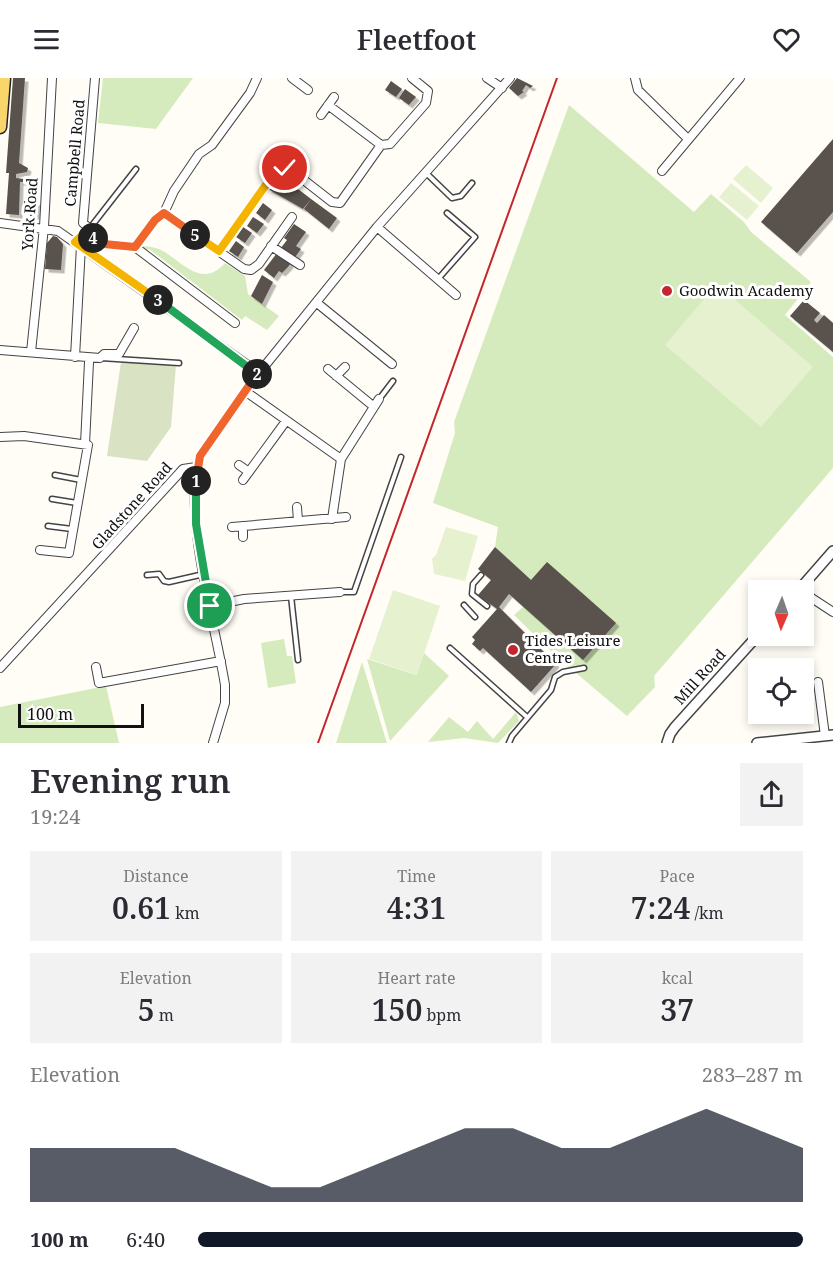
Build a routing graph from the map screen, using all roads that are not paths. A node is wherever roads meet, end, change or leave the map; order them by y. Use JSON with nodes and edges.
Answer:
{"nodes":[{"id":1,"x":4,"y":78,"type":"edge"},
{"id":2,"x":52,"y":78,"type":"edge"},
{"id":3,"x":95,"y":78,"type":"edge"},
{"id":4,"x":257,"y":78,"type":"edge"},
{"id":5,"x":292,"y":78,"type":"edge"},
{"id":6,"x":412,"y":78,"type":"edge"},
{"id":7,"x":487,"y":78,"type":"edge"},
{"id":8,"x":510,"y":78,"type":"edge"},
{"id":9,"x":635,"y":78,"type":"edge"},
{"id":10,"x":740,"y":78,"type":"edge"},
{"id":11,"x":502,"y":88,"type":"junction"},
{"id":12,"x":308,"y":90,"type":"dead end"},
{"id":13,"x":334,"y":97,"type":"dead end"},
{"id":14,"x":328,"y":105,"type":"junction"},
{"id":15,"x":321,"y":115,"type":"dead end"},
{"id":16,"x":0,"y":127,"type":"edge"},
{"id":17,"x":687,"y":138,"type":"junction"},
{"id":18,"x":381,"y":145,"type":"junction"},
{"id":19,"x":136,"y":169,"type":"dead end"},
{"id":20,"x":662,"y":171,"type":"dead end"},
{"id":21,"x":424,"y":172,"type":"junction"},
{"id":22,"x":472,"y":183,"type":"dead end"},
{"id":23,"x":164,"y":213,"type":"junction"},
{"id":24,"x":447,"y":213,"type":"dead end"},
{"id":25,"x":292,"y":217,"type":"dead end"},
{"id":26,"x":0,"y":223,"type":"edge"},
{"id":27,"x":44,"y":227,"type":"junction"},
{"id":28,"x":376,"y":227,"type":"junction"},
{"id":29,"x":88,"y":230,"type":"junction"},
{"id":30,"x":78,"y":244,"type":"junction"},
{"id":31,"x":272,"y":246,"type":"junction"},
{"id":32,"x":135,"y":247,"type":"junction"},
{"id":33,"x":219,"y":251,"type":"junction"},
{"id":34,"x":300,"y":265,"type":"dead end"},
{"id":35,"x":438,"y":280,"type":"junction"},
{"id":36,"x":456,"y":295,"type":"dead end"},
{"id":37,"x":317,"y":303,"type":"junction"},
{"id":38,"x":235,"y":323,"type":"dead end"},
{"id":39,"x":134,"y":328,"type":"dead end"},
{"id":40,"x":0,"y":350,"type":"edge"},
{"id":41,"x":31,"y":352,"type":"junction"},
{"id":42,"x":75,"y":357,"type":"junction"},
{"id":43,"x":100,"y":358,"type":"junction"},
{"id":44,"x":89,"y":362,"type":"dead end"},
{"id":45,"x":179,"y":363,"type":"dead end"},
{"id":46,"x":392,"y":364,"type":"dead end"},
{"id":47,"x":345,"y":367,"type":"dead end"},
{"id":48,"x":328,"y":369,"type":"dead end"},
{"id":49,"x":259,"y":372,"type":"junction"},
{"id":50,"x":336,"y":376,"type":"junction"},
{"id":51,"x":393,"y":381,"type":"dead end"},
{"id":52,"x":245,"y":391,"type":"junction"},
{"id":53,"x":379,"y":399,"type":"joint"},
{"id":54,"x":373,"y":406,"type":"junction"},
{"id":55,"x":286,"y":421,"type":"junction"},
{"id":56,"x":0,"y":437,"type":"edge"},
{"id":57,"x":85,"y":444,"type":"junction"},
{"id":58,"x":401,"y":457,"type":"dead end"},
{"id":59,"x":341,"y":459,"type":"junction"},
{"id":60,"x":239,"y":465,"type":"dead end"},
{"id":61,"x":196,"y":467,"type":"junction"},
{"id":62,"x":249,"y":472,"type":"junction"},
{"id":63,"x":55,"y":476,"type":"dead end"},
{"id":64,"x":81,"y":480,"type":"junction"},
{"id":65,"x":243,"y":480,"type":"dead end"},
{"id":66,"x":52,"y":500,"type":"dead end"},
{"id":67,"x":77,"y":503,"type":"junction"},
{"id":68,"x":297,"y":507,"type":"dead end"},
{"id":69,"x":346,"y":517,"type":"dead end"},
{"id":70,"x":332,"y":519,"type":"junction"},
{"id":71,"x":298,"y":521,"type":"junction"},
{"id":72,"x":48,"y":526,"type":"dead end"},
{"id":73,"x":243,"y":526,"type":"junction"},
{"id":74,"x":232,"y":527,"type":"dead end"},
{"id":75,"x":72,"y":529,"type":"junction"},
{"id":76,"x":243,"y":537,"type":"dead end"},
{"id":77,"x":40,"y":550,"type":"dead end"},
{"id":78,"x":833,"y":551,"type":"edge"},
{"id":79,"x":204,"y":574,"type":"junction"},
{"id":80,"x":147,"y":575,"type":"dead end"},
{"id":81,"x":481,"y":575,"type":"dead end"},
{"id":82,"x":809,"y":580,"type":"edge"},
{"id":83,"x":340,"y":592,"type":"joint"},
{"id":84,"x":291,"y":596,"type":"junction"},
{"id":85,"x":814,"y":600,"type":"edge"},
{"id":86,"x":464,"y":605,"type":"dead end"},
{"id":87,"x":210,"y":606,"type":"junction"},
{"id":88,"x":487,"y":606,"type":"dead end"},
{"id":89,"x":833,"y":612,"type":"edge"},
{"id":90,"x":475,"y":617,"type":"dead end"},
{"id":91,"x":748,"y":646,"type":"edge"},
{"id":92,"x":450,"y":648,"type":"dead end"},
{"id":93,"x":298,"y":660,"type":"dead end"},
{"id":94,"x":221,"y":661,"type":"junction"},
{"id":95,"x":96,"y":667,"type":"dead end"},
{"id":96,"x":0,"y":668,"type":"edge"},
{"id":97,"x":584,"y":668,"type":"dead end"},
{"id":98,"x":818,"y":682,"type":"dead end"},
{"id":99,"x":527,"y":717,"type":"junction"},
{"id":100,"x":829,"y":735,"type":"edge"},
{"id":101,"x":798,"y":741,"type":"edge"},
{"id":102,"x":213,"y":743,"type":"edge"},
{"id":103,"x":509,"y":743,"type":"edge"},
{"id":104,"x":667,"y":743,"type":"edge"},
{"id":105,"x":757,"y":743,"type":"edge"}],
"edges":[{"from":1,"to":16,"type":"main road"},
{"from":2,"to":27,"type":"street","name":"York Road"},
{"from":3,"to":29,"type":"street","name":"Campbell Road"},
{"from":4,"to":23,"type":"street"},
{"from":5,"to":12,"type":"street"},
{"from":6,"to":18,"type":"street"},
{"from":7,"to":11,"type":"street"},
{"from":8,"to":11,"type":"street","name":"Gladstone Road"},
{"from":9,"to":17,"type":"street"},
{"from":10,"to":17,"type":"street"},
{"from":11,"to":21,"type":"street","name":"Gladstone Road"},
{"from":13,"to":14,"type":"street"},
{"from":14,"to":15,"type":"street"},
{"from":14,"to":18,"type":"street"},
{"from":17,"to":20,"type":"street"},
{"from":18,"to":33,"type":"street"},
{"from":19,"to":29,"type":"lane"},
{"from":21,"to":22,"type":"lane"},
{"from":21,"to":28,"type":"street","name":"Gladstone Road"},
{"from":23,"to":32,"type":"street"},
{"from":23,"to":33,"type":"street"},
{"from":24,"to":35,"type":"lane"},
{"from":25,"to":31,"type":"street"},
{"from":26,"to":27,"type":"street"},
{"from":27,"to":30,"type":"street"},
{"from":27,"to":41,"type":"street","name":"York Road"},
{"from":28,"to":35,"type":"street"},
{"from":28,"to":37,"type":"street","name":"Gladstone Road"},
{"from":29,"to":30,"type":"street"},
{"from":29,"to":32,"type":"street"},
{"from":30,"to":42,"type":"street"},
{"from":30,"to":49,"type":"street"},
{"from":31,"to":33,"type":"street"},
{"from":31,"to":34,"type":"street"},
{"from":32,"to":38,"type":"street"},
{"from":35,"to":36,"type":"street"},
{"from":37,"to":46,"type":"street"},
{"from":37,"to":49,"type":"street","name":"Gladstone Road"},
{"from":39,"to":43,"type":"street"},
{"from":40,"to":41,"type":"street"},
{"from":41,"to":42,"type":"street"},
{"from":42,"to":43,"type":"street"},
{"from":43,"to":45,"type":"lane"},
{"from":44,"to":57,"type":"street"},
{"from":47,"to":50,"type":"street"},
{"from":48,"to":50,"type":"street"},
{"from":49,"to":52,"type":"street","name":"Gladstone Road"},
{"from":50,"to":54,"type":"street"},
{"from":51,"to":53,"type":"lane"},
{"from":52,"to":55,"type":"street"},
{"from":52,"to":61,"type":"street","name":"Gladstone Road"},
{"from":53,"to":54,"type":"street"},
{"from":54,"to":59,"type":"street"},
{"from":55,"to":59,"type":"street"},
{"from":55,"to":62,"type":"street"},
{"from":56,"to":57,"type":"street"},
{"from":57,"to":64,"type":"street"},
{"from":58,"to":83,"type":"lane"},
{"from":59,"to":70,"type":"street"},
{"from":60,"to":62,"type":"street"},
{"from":61,"to":79,"type":"street"},
{"from":61,"to":96,"type":"street","name":"Gladstone Road"},
{"from":62,"to":65,"type":"street"},
{"from":63,"to":64,"type":"lane"},
{"from":64,"to":67,"type":"street"},
{"from":66,"to":67,"type":"lane"},
{"from":67,"to":75,"type":"street"},
{"from":68,"to":71,"type":"street"},
{"from":69,"to":70,"type":"street"},
{"from":70,"to":71,"type":"street"},
{"from":71,"to":73,"type":"street"},
{"from":72,"to":75,"type":"lane"},
{"from":73,"to":74,"type":"street"},
{"from":73,"to":76,"type":"street"},
{"from":75,"to":77,"type":"street"},
{"from":78,"to":82,"type":"street"},
{"from":79,"to":80,"type":"lane"},
{"from":79,"to":87,"type":"street"},
{"from":81,"to":88,"type":"lane"},
{"from":83,"to":84,"type":"street"},
{"from":84,"to":87,"type":"street"},
{"from":84,"to":93,"type":"lane"},
{"from":85,"to":89,"type":"street"},
{"from":86,"to":90,"type":"lane"},
{"from":87,"to":94,"type":"street"},
{"from":91,"to":104,"type":"street","name":"Mill Road"},
{"from":92,"to":99,"type":"lane"},
{"from":94,"to":95,"type":"street"},
{"from":94,"to":102,"type":"street"},
{"from":97,"to":99,"type":"lane"},
{"from":98,"to":100,"type":"street"},
{"from":99,"to":103,"type":"lane"},
{"from":100,"to":101,"type":"street"},
{"from":101,"to":105,"type":"street"}]}
